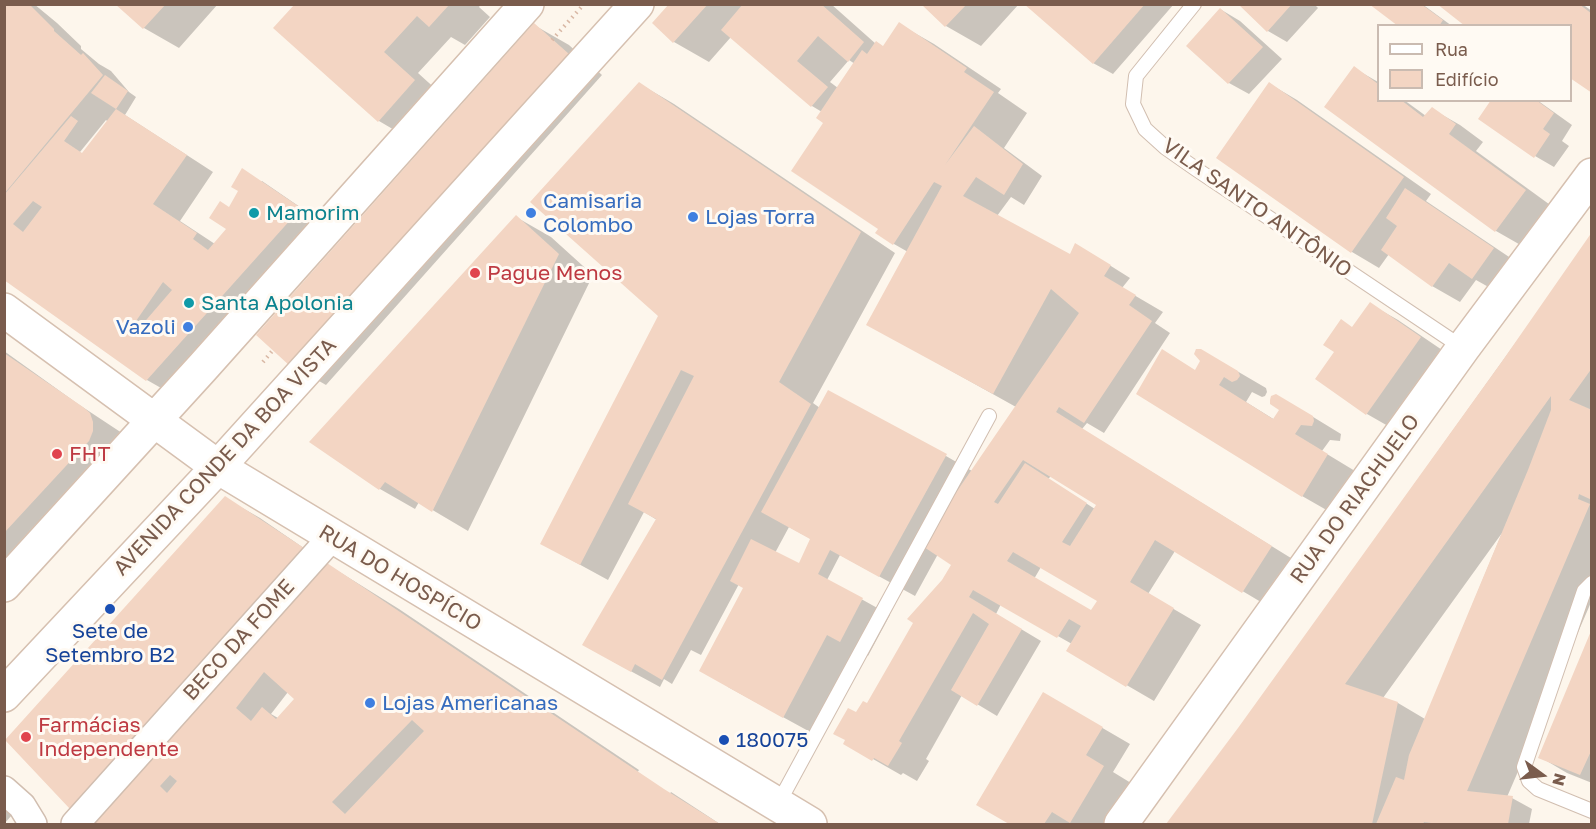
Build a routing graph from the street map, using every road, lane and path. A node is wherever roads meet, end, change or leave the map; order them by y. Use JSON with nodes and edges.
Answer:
{"nodes":[{"id":1,"x":527,"y":4,"type":"edge"},
{"id":2,"x":584,"y":4,"type":"edge"},
{"id":3,"x":637,"y":4,"type":"edge"},
{"id":4,"x":1194,"y":4,"type":"edge"},
{"id":5,"x":552,"y":39,"type":"dead end"},
{"id":6,"x":1592,"y":176,"type":"edge"},
{"id":7,"x":4,"y":310,"type":"edge"},
{"id":8,"x":1463,"y":348,"type":"junction"},
{"id":9,"x":273,"y":350,"type":"dead end"},
{"id":10,"x":263,"y":362,"type":"dead end"},
{"id":11,"x":989,"y":416,"type":"dead end"},
{"id":12,"x":154,"y":420,"type":"junction"},
{"id":13,"x":218,"y":467,"type":"junction"},
{"id":14,"x":332,"y":537,"type":"junction"},
{"id":15,"x":1592,"y":583,"type":"edge"},
{"id":16,"x":4,"y":585,"type":"edge"},
{"id":17,"x":4,"y":695,"type":"edge"},
{"id":18,"x":4,"y":790,"type":"edge"},
{"id":19,"x":777,"y":806,"type":"junction"},
{"id":20,"x":1592,"y":811,"type":"edge"},
{"id":21,"x":33,"y":825,"type":"edge"},
{"id":22,"x":75,"y":825,"type":"edge"},
{"id":23,"x":810,"y":825,"type":"edge"},
{"id":24,"x":1121,"y":825,"type":"edge"}],
"edges":[{"from":1,"to":12,"type":"main road"},
{"from":2,"to":5,"type":"path"},
{"from":3,"to":13,"type":"main road","name":"AVENIDA CONDE DA BOA VISTA"},
{"from":4,"to":8,"type":"lane","name":"VILA SANTO ANTÔNIO"},
{"from":6,"to":8,"type":"main road","name":"RUA DO RIACHUELO"},
{"from":7,"to":12,"type":"main road","name":"RUA DO HOSPÍCIO"},
{"from":8,"to":24,"type":"main road","name":"RUA DO RIACHUELO"},
{"from":9,"to":10,"type":"path"},
{"from":11,"to":19,"type":"lane"},
{"from":12,"to":13,"type":"main road","name":"RUA DO HOSPÍCIO"},
{"from":12,"to":16,"type":"main road"},
{"from":13,"to":14,"type":"main road","name":"RUA DO HOSPÍCIO"},
{"from":13,"to":17,"type":"main road","name":"AVENIDA CONDE DA BOA VISTA"},
{"from":14,"to":19,"type":"main road","name":"RUA DO HOSPÍCIO"},
{"from":14,"to":22,"type":"street","name":"BECO DA FOME"},
{"from":15,"to":20,"type":"lane"},
{"from":18,"to":21,"type":"street"},
{"from":19,"to":23,"type":"main road","name":"RUA DO HOSPÍCIO"}]}
